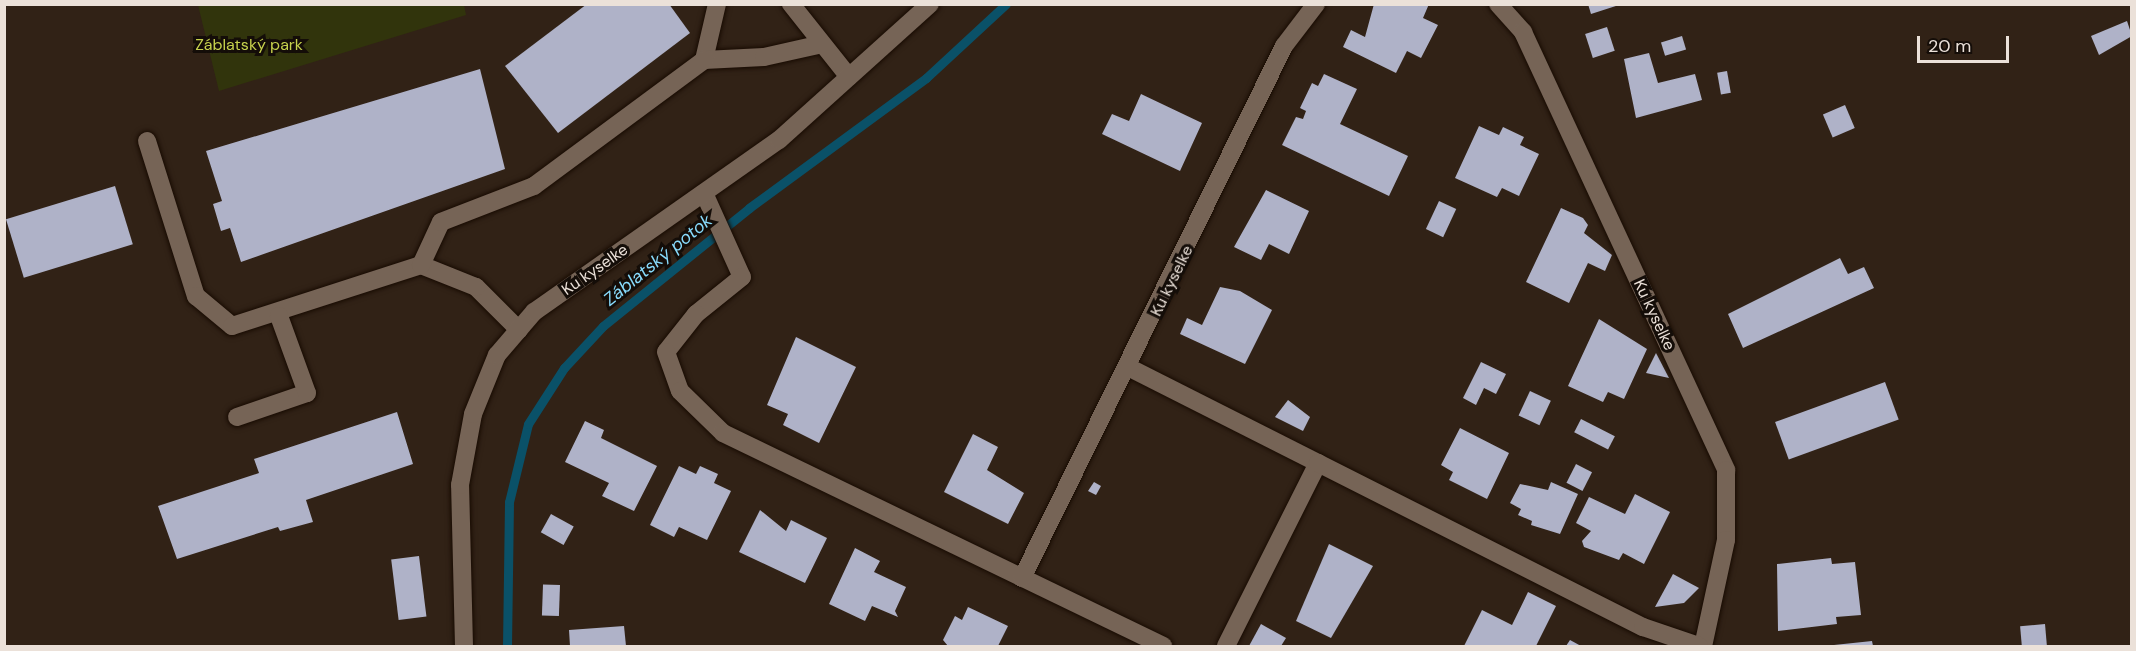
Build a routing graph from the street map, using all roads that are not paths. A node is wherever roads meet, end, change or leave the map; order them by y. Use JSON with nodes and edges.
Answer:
{"nodes":[{"id":1,"x":717,"y":4,"type":"edge"},
{"id":2,"x":791,"y":4,"type":"edge"},
{"id":3,"x":930,"y":4,"type":"edge"},
{"id":4,"x":1317,"y":4,"type":"edge"},
{"id":5,"x":1498,"y":4,"type":"edge"},
{"id":6,"x":822,"y":44,"type":"junction"},
{"id":7,"x":705,"y":60,"type":"junction"},
{"id":8,"x":849,"y":77,"type":"junction"},
{"id":9,"x":147,"y":141,"type":"dead end"},
{"id":10,"x":709,"y":199,"type":"junction"},
{"id":11,"x":421,"y":266,"type":"junction"},
{"id":12,"x":279,"y":316,"type":"junction"},
{"id":13,"x":519,"y":330,"type":"junction"},
{"id":14,"x":1130,"y":368,"type":"junction"},
{"id":15,"x":237,"y":417,"type":"dead end"},
{"id":16,"x":1318,"y":463,"type":"junction"},
{"id":17,"x":1022,"y":578,"type":"junction"},
{"id":18,"x":464,"y":646,"type":"edge"},
{"id":19,"x":1163,"y":646,"type":"edge"},
{"id":20,"x":1226,"y":646,"type":"edge"},
{"id":21,"x":1701,"y":646,"type":"edge"}],
"edges":[{"from":1,"to":7,"type":"street"},
{"from":2,"to":6,"type":"street"},
{"from":3,"to":8,"type":"street","name":"Ku kyselke"},
{"from":4,"to":14,"type":"street","name":"Ku kyselke"},
{"from":5,"to":21,"type":"street","name":"Ku kyselke"},
{"from":6,"to":7,"type":"street"},
{"from":6,"to":8,"type":"street"},
{"from":7,"to":11,"type":"street"},
{"from":8,"to":10,"type":"street","name":"Ku kyselke"},
{"from":9,"to":12,"type":"street"},
{"from":10,"to":13,"type":"street","name":"Ku kyselke"},
{"from":10,"to":17,"type":"street"},
{"from":11,"to":12,"type":"street"},
{"from":11,"to":13,"type":"street"},
{"from":12,"to":15,"type":"street"},
{"from":13,"to":18,"type":"street","name":"Ku kyselke"},
{"from":14,"to":16,"type":"street","name":"Ku kyselke"},
{"from":14,"to":17,"type":"street","name":"Ku kyselke"},
{"from":16,"to":20,"type":"street"},
{"from":16,"to":21,"type":"street","name":"Ku kyselke"},
{"from":17,"to":19,"type":"street"}]}
